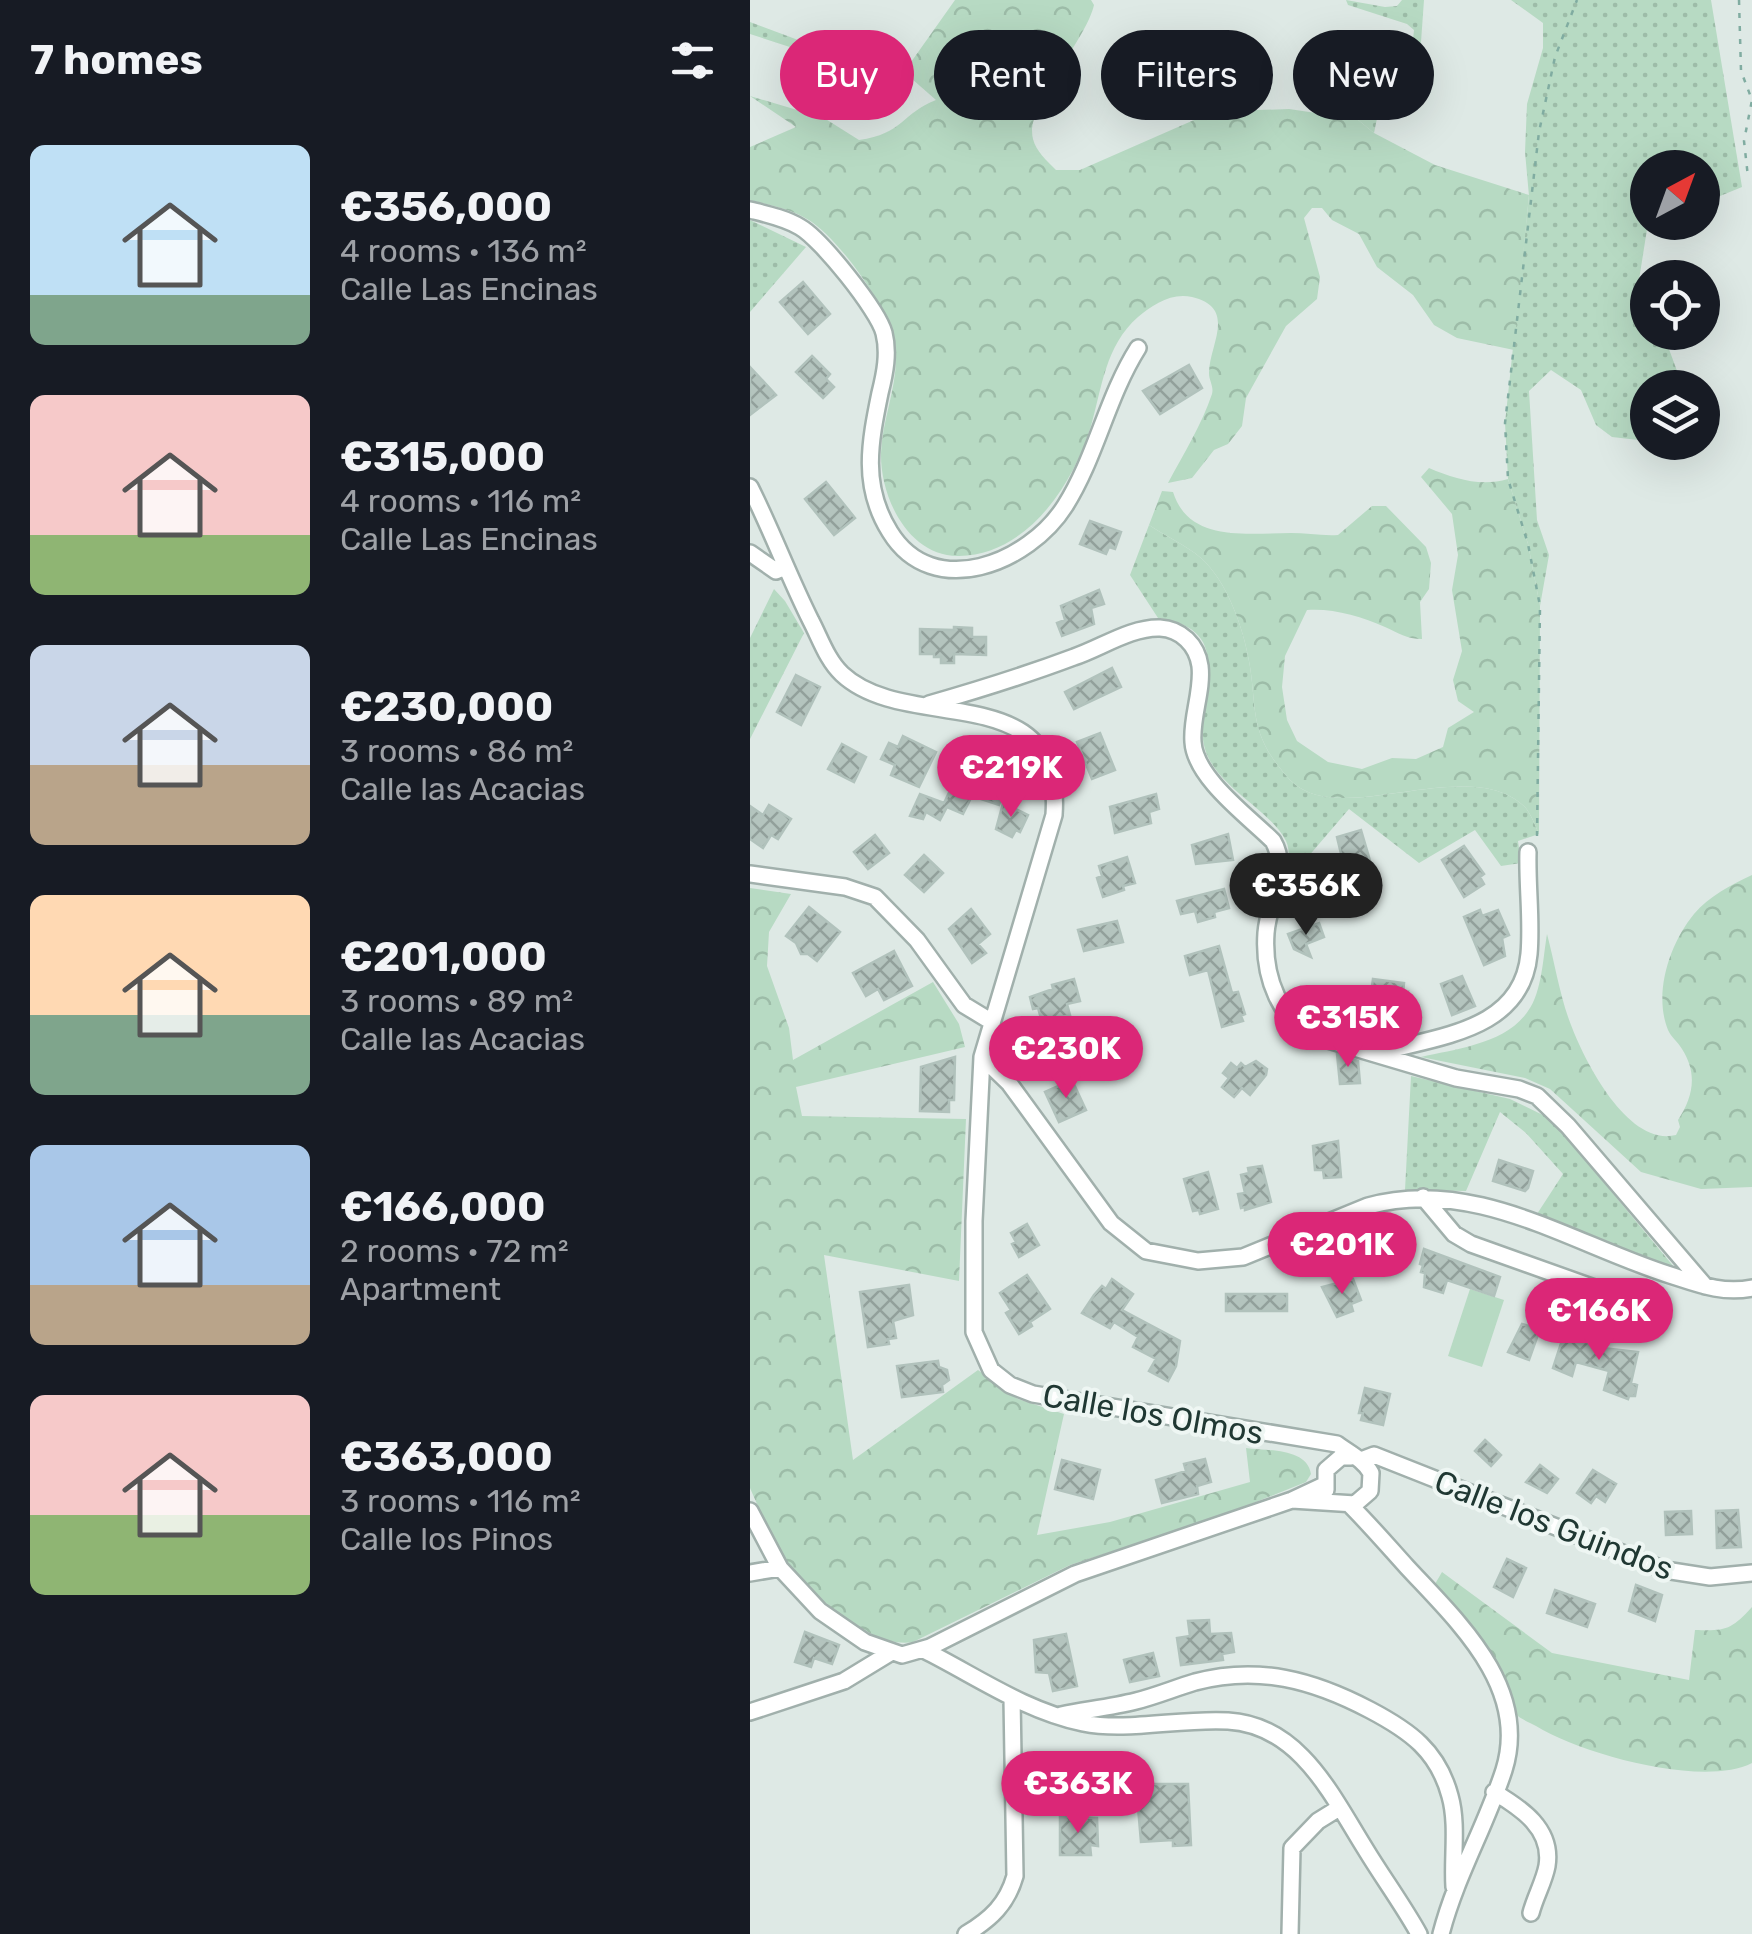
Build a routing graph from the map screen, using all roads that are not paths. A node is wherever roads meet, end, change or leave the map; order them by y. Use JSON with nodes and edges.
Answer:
{"nodes":[{"id":1,"x":750,"y":210,"type":"edge"},
{"id":2,"x":1138,"y":348,"type":"dead end"},
{"id":3,"x":750,"y":487,"type":"edge"},
{"id":4,"x":750,"y":553,"type":"edge"},
{"id":5,"x":785,"y":567,"type":"junction"},
{"id":6,"x":925,"y":705,"type":"junction"},
{"id":7,"x":1528,"y":852,"type":"road end"},
{"id":8,"x":750,"y":874,"type":"edge"},
{"id":9,"x":992,"y":1022,"type":"junction"},
{"id":10,"x":1378,"y":1053,"type":"junction"},
{"id":11,"x":982,"y":1056,"type":"junction"},
{"id":12,"x":1422,"y":1197,"type":"junction"},
{"id":13,"x":1704,"y":1286,"type":"junction"},
{"id":14,"x":1752,"y":1288,"type":"edge"},
{"id":15,"x":1628,"y":1300,"type":"dead end"},
{"id":16,"x":1305,"y":1440,"type":"junction"},
{"id":17,"x":1337,"y":1444,"type":"junction"},
{"id":18,"x":1362,"y":1457,"type":"junction"},
{"id":19,"x":1415,"y":1472,"type":"junction"},
{"id":20,"x":1325,"y":1477,"type":"junction"},
{"id":21,"x":1372,"y":1482,"type":"junction"},
{"id":22,"x":1292,"y":1500,"type":"junction"},
{"id":23,"x":1351,"y":1502,"type":"junction"},
{"id":24,"x":750,"y":1511,"type":"edge"},
{"id":25,"x":780,"y":1568,"type":"junction"},
{"id":26,"x":750,"y":1573,"type":"edge"},
{"id":27,"x":1752,"y":1573,"type":"edge"},
{"id":28,"x":924,"y":1650,"type":"junction"},
{"id":29,"x":890,"y":1653,"type":"junction"},
{"id":30,"x":1012,"y":1698,"type":"junction"},
{"id":31,"x":750,"y":1712,"type":"edge"},
{"id":32,"x":1057,"y":1716,"type":"junction"},
{"id":33,"x":1494,"y":1792,"type":"junction"},
{"id":34,"x":1340,"y":1808,"type":"junction"},
{"id":35,"x":1454,"y":1887,"type":"junction"},
{"id":36,"x":1531,"y":1912,"type":"dead end"},
{"id":37,"x":966,"y":1934,"type":"edge"},
{"id":38,"x":1290,"y":1934,"type":"edge"},
{"id":39,"x":1419,"y":1934,"type":"edge"},
{"id":40,"x":1441,"y":1934,"type":"edge"}],
"edges":[{"from":1,"to":2,"type":"street"},
{"from":3,"to":5,"type":"street","name":"Calle los Olmos"},
{"from":4,"to":5,"type":"street"},
{"from":5,"to":6,"type":"street","name":"Calle los Olmos"},
{"from":6,"to":9,"type":"street","name":"Calle los Olmos"},
{"from":6,"to":10,"type":"street"},
{"from":7,"to":10,"type":"street"},
{"from":8,"to":9,"type":"street"},
{"from":9,"to":11,"type":"street","name":"Calle los Olmos"},
{"from":10,"to":13,"type":"street"},
{"from":11,"to":12,"type":"street"},
{"from":11,"to":16,"type":"street","name":"Calle los Olmos"},
{"from":12,"to":13,"type":"street"},
{"from":12,"to":15,"type":"street"},
{"from":13,"to":14,"type":"street"},
{"from":16,"to":17,"type":"street","name":"Calle los Olmos"},
{"from":16,"to":20,"type":"street","name":"Calle los Olmos"},
{"from":17,"to":18,"type":"street"},
{"from":17,"to":18,"type":"street","name":"Calle los Olmos"},
{"from":18,"to":19,"type":"street","name":"Calle los Guindos"},
{"from":18,"to":20,"type":"street"},
{"from":18,"to":21,"type":"street"},
{"from":19,"to":21,"type":"street","name":"Calle los Guindos"},
{"from":19,"to":27,"type":"street","name":"Calle los Guindos"},
{"from":20,"to":22,"type":"street"},
{"from":20,"to":23,"type":"street"},
{"from":21,"to":23,"type":"street"},
{"from":22,"to":23,"type":"street"},
{"from":22,"to":28,"type":"street"},
{"from":23,"to":33,"type":"street"},
{"from":24,"to":25,"type":"street"},
{"from":25,"to":26,"type":"street"},
{"from":25,"to":29,"type":"street"},
{"from":28,"to":29,"type":"street"},
{"from":28,"to":30,"type":"street"},
{"from":29,"to":31,"type":"street"},
{"from":30,"to":32,"type":"street"},
{"from":30,"to":37,"type":"street"},
{"from":32,"to":34,"type":"street"},
{"from":32,"to":35,"type":"street"},
{"from":33,"to":35,"type":"street"},
{"from":33,"to":36,"type":"street"},
{"from":34,"to":38,"type":"street"},
{"from":34,"to":39,"type":"street"},
{"from":35,"to":40,"type":"street"}]}
